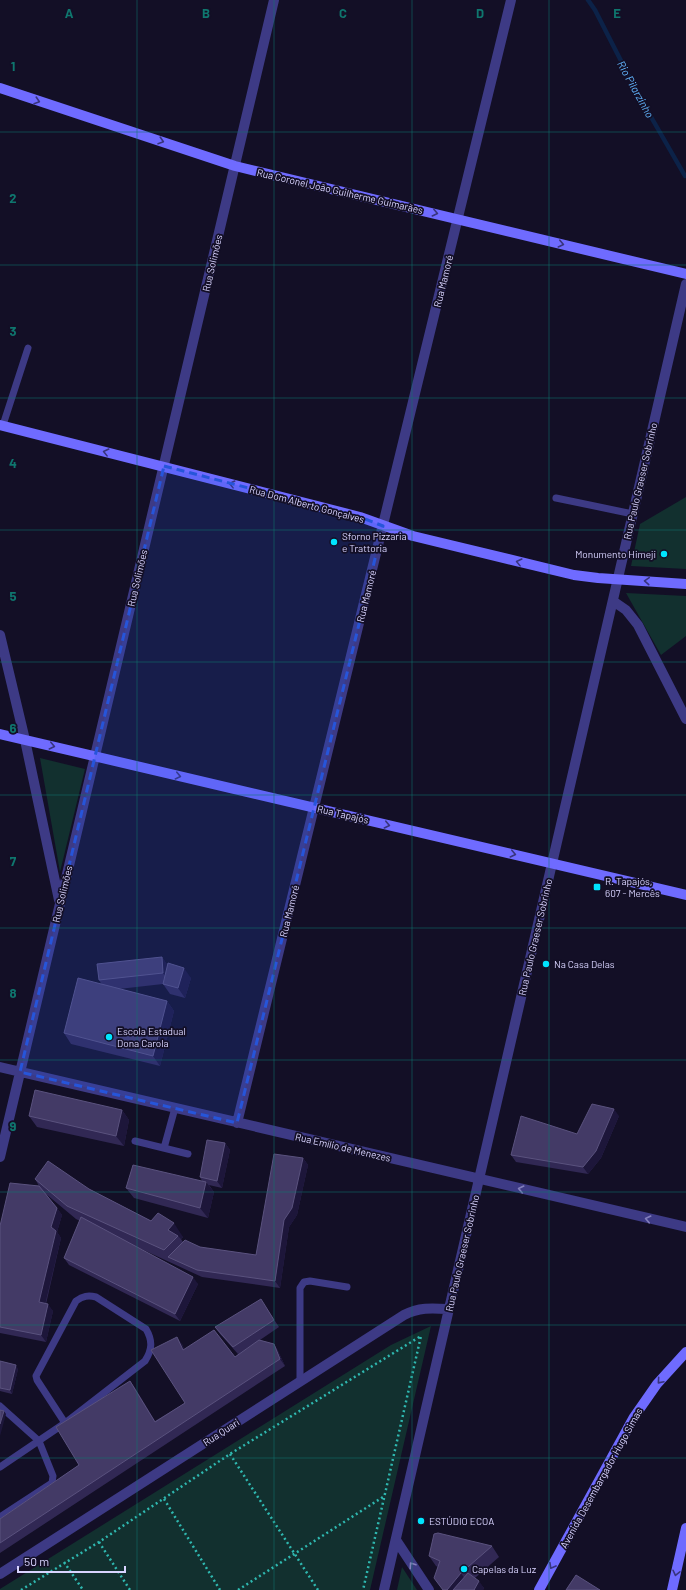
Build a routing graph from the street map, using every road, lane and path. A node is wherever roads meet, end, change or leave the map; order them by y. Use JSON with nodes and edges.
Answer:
{"nodes":[{"id":1,"x":274,"y":0,"type":"edge"},
{"id":2,"x":512,"y":0,"type":"edge"},
{"id":3,"x":0,"y":88,"type":"edge"},
{"id":4,"x":235,"y":166,"type":"junction"},
{"id":5,"x":458,"y":219,"type":"junction"},
{"id":6,"x":686,"y":274,"type":"edge"},
{"id":7,"x":686,"y":284,"type":"edge"},
{"id":8,"x":28,"y":348,"type":"dead end"},
{"id":9,"x":1,"y":425,"type":"edge"},
{"id":10,"x":164,"y":466,"type":"junction"},
{"id":11,"x":556,"y":498,"type":"dead end"},
{"id":12,"x":633,"y":514,"type":"junction"},
{"id":13,"x":383,"y":526,"type":"junction"},
{"id":14,"x":618,"y":579,"type":"junction"},
{"id":15,"x":686,"y":584,"type":"edge"},
{"id":16,"x":613,"y":601,"type":"junction"},
{"id":17,"x":0,"y":635,"type":"edge"},
{"id":18,"x":686,"y":719,"type":"edge"},
{"id":19,"x":0,"y":734,"type":"edge"},
{"id":20,"x":25,"y":740,"type":"junction"},
{"id":21,"x":95,"y":756,"type":"junction"},
{"id":22,"x":314,"y":808,"type":"junction"},
{"id":23,"x":552,"y":863,"type":"junction"},
{"id":24,"x":686,"y":895,"type":"edge"},
{"id":25,"x":60,"y":904,"type":"junction"},
{"id":26,"x":0,"y":1067,"type":"edge"},
{"id":27,"x":20,"y":1072,"type":"junction"},
{"id":28,"x":175,"y":1108,"type":"junction"},
{"id":29,"x":237,"y":1122,"type":"junction"},
{"id":30,"x":135,"y":1141,"type":"dead end"},
{"id":31,"x":164,"y":1148,"type":"junction"},
{"id":32,"x":188,"y":1154,"type":"dead end"},
{"id":33,"x":0,"y":1157,"type":"edge"},
{"id":34,"x":479,"y":1179,"type":"junction"},
{"id":35,"x":686,"y":1227,"type":"edge"},
{"id":36,"x":347,"y":1287,"type":"dead end"},
{"id":37,"x":449,"y":1309,"type":"junction"},
{"id":38,"x":686,"y":1352,"type":"edge"},
{"id":39,"x":300,"y":1381,"type":"junction"},
{"id":40,"x":0,"y":1406,"type":"edge"},
{"id":41,"x":65,"y":1423,"type":"junction"},
{"id":42,"x":39,"y":1441,"type":"junction"},
{"id":43,"x":230,"y":1454,"type":"junction"},
{"id":44,"x":0,"y":1467,"type":"edge"},
{"id":45,"x":383,"y":1497,"type":"junction"},
{"id":46,"x":164,"y":1498,"type":"junction"},
{"id":47,"x":0,"y":1517,"type":"edge"},
{"id":48,"x":686,"y":1528,"type":"edge"},
{"id":49,"x":396,"y":1540,"type":"junction"},
{"id":50,"x":99,"y":1542,"type":"junction"},
{"id":51,"x":295,"y":1554,"type":"junction"},
{"id":52,"x":64,"y":1562,"type":"junction"},
{"id":53,"x":0,"y":1574,"type":"edge"},
{"id":54,"x":21,"y":1590,"type":"edge"},
{"id":55,"x":83,"y":1590,"type":"edge"},
{"id":56,"x":130,"y":1590,"type":"edge"},
{"id":57,"x":220,"y":1590,"type":"edge"},
{"id":58,"x":238,"y":1590,"type":"edge"},
{"id":59,"x":318,"y":1590,"type":"edge"},
{"id":60,"x":362,"y":1590,"type":"edge"},
{"id":61,"x":384,"y":1590,"type":"edge"},
{"id":62,"x":429,"y":1590,"type":"edge"},
{"id":63,"x":539,"y":1590,"type":"edge"},
{"id":64,"x":672,"y":1590,"type":"edge"}],
"edges":[{"from":1,"to":4,"type":"street","name":"Rua Solimões"},
{"from":2,"to":5,"type":"street","name":"Rua Mamoré"},
{"from":3,"to":4,"type":"main road","name":"Rua Coronel João Guilherme Guimarães","one_way":true},
{"from":4,"to":5,"type":"main road","name":"Rua Coronel João Guilherme Guimarães","one_way":true},
{"from":4,"to":10,"type":"street","name":"Rua Solimões"},
{"from":5,"to":6,"type":"main road","name":"Rua Coronel João Guilherme Guimarães","one_way":true},
{"from":5,"to":13,"type":"street","name":"Rua Mamoré"},
{"from":7,"to":12,"type":"street","name":"Rua Paulo Graeser Sobrinho"},
{"from":8,"to":9,"type":"lane"},
{"from":10,"to":9,"type":"main road","name":"Rua Dom Alberto Gonçalves","one_way":true},
{"from":13,"to":10,"type":"main road","name":"Rua Dom Alberto Gonçalves","one_way":true},
{"from":10,"to":21,"type":"street","name":"Rua Solimões"},
{"from":11,"to":12,"type":"lane"},
{"from":12,"to":14,"type":"street","name":"Rua Paulo Graeser Sobrinho"},
{"from":14,"to":13,"type":"main road","name":"Rua Dom Alberto Gonçalves","one_way":true},
{"from":13,"to":22,"type":"street","name":"Rua Mamoré"},
{"from":15,"to":14,"type":"main road","name":"Rua Dom Alberto Gonçalves","one_way":true},
{"from":14,"to":16,"type":"street","name":"Rua Paulo Graeser Sobrinho"},
{"from":16,"to":18,"type":"street"},
{"from":16,"to":23,"type":"street","name":"Rua Paulo Graeser Sobrinho"},
{"from":17,"to":20,"type":"street"},
{"from":19,"to":20,"type":"main road","name":"Rua Tapajós"},
{"from":20,"to":21,"type":"main road","name":"Rua Tapajós","one_way":true},
{"from":20,"to":25,"type":"street"},
{"from":21,"to":22,"type":"main road","name":"Rua Tapajós","one_way":true},
{"from":21,"to":25,"type":"street","name":"Rua Solimões"},
{"from":22,"to":23,"type":"main road","name":"Rua Tapajós","one_way":true},
{"from":22,"to":29,"type":"street","name":"Rua Mamoré"},
{"from":23,"to":24,"type":"main road","name":"Rua Tapajós"},
{"from":23,"to":34,"type":"street","name":"Rua Paulo Graeser Sobrinho"},
{"from":25,"to":27,"type":"street","name":"Rua Solimões"},
{"from":26,"to":27,"type":"street","name":"Rua Emílio de Menezes"},
{"from":27,"to":28,"type":"street","name":"Rua Emílio de Menezes"},
{"from":27,"to":33,"type":"street","name":"Rua Solimões"},
{"from":28,"to":29,"type":"street","name":"Rua Emílio de Menezes"},
{"from":28,"to":31,"type":"lane"},
{"from":29,"to":34,"type":"street","name":"Rua Emílio de Menezes"},
{"from":30,"to":31,"type":"lane"},
{"from":31,"to":32,"type":"lane"},
{"from":35,"to":34,"type":"street","name":"Rua Emílio de Menezes","one_way":true},
{"from":34,"to":37,"type":"street","name":"Rua Paulo Graeser Sobrinho"},
{"from":36,"to":39,"type":"lane"},
{"from":37,"to":39,"type":"street","name":"Rua Quari"},
{"from":37,"to":49,"type":"street","name":"Rua Paulo Graeser Sobrinho"},
{"from":38,"to":63,"type":"main road","name":"Avenida Desembargador Hugo Simas","one_way":true},
{"from":39,"to":53,"type":"street","name":"Rua Quari"},
{"from":40,"to":42,"type":"lane"},
{"from":41,"to":41,"type":"lane"},
{"from":41,"to":42,"type":"lane"},
{"from":42,"to":44,"type":"lane"},
{"from":42,"to":47,"type":"lane"},
{"from":43,"to":45,"type":"path"},
{"from":43,"to":46,"type":"path"},
{"from":43,"to":51,"type":"path"},
{"from":45,"to":51,"type":"path"},
{"from":45,"to":60,"type":"path"},
{"from":46,"to":50,"type":"path"},
{"from":46,"to":57,"type":"path"},
{"from":48,"to":64,"type":"main road","one_way":true},
{"from":49,"to":61,"type":"street","name":"Rua Paulo Graeser Sobrinho"},
{"from":62,"to":49,"type":"street","one_way":true},
{"from":50,"to":52,"type":"path"},
{"from":50,"to":56,"type":"path"},
{"from":51,"to":58,"type":"path"},
{"from":51,"to":59,"type":"path"},
{"from":52,"to":54,"type":"path"},
{"from":52,"to":55,"type":"path"}]}
